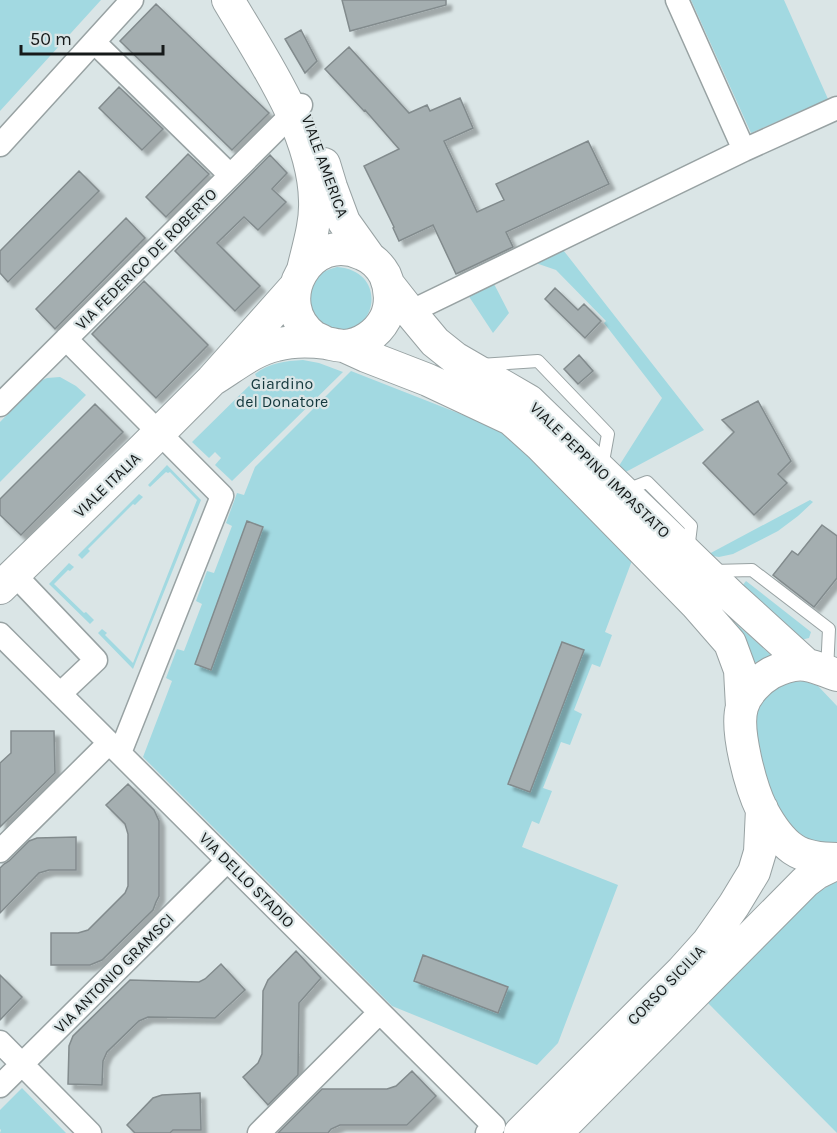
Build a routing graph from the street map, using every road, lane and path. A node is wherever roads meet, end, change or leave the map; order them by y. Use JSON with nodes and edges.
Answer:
{"nodes":[{"id":1,"x":132,"y":0,"type":"edge"},
{"id":2,"x":228,"y":0,"type":"edge"},
{"id":3,"x":250,"y":0,"type":"edge"},
{"id":4,"x":677,"y":0,"type":"edge"},
{"id":5,"x":94,"y":42,"type":"junction"},
{"id":6,"x":837,"y":108,"type":"edge"},
{"id":7,"x":297,"y":109,"type":"junction"},
{"id":8,"x":0,"y":145,"type":"edge"},
{"id":9,"x":744,"y":150,"type":"junction"},
{"id":10,"x":230,"y":175,"type":"junction"},
{"id":11,"x":369,"y":257,"type":"junction"},
{"id":12,"x":299,"y":279,"type":"junction"},
{"id":13,"x":388,"y":284,"type":"junction"},
{"id":14,"x":410,"y":312,"type":"junction"},
{"id":15,"x":66,"y":339,"type":"junction"},
{"id":16,"x":335,"y":344,"type":"junction"},
{"id":17,"x":212,"y":380,"type":"junction"},
{"id":18,"x":0,"y":405,"type":"edge"},
{"id":19,"x":159,"y":434,"type":"junction"},
{"id":20,"x":696,"y":562,"type":"junction"},
{"id":21,"x":7,"y":581,"type":"edge"},
{"id":22,"x":0,"y":634,"type":"edge"},
{"id":23,"x":827,"y":674,"type":"edge"},
{"id":24,"x":60,"y":694,"type":"junction"},
{"id":25,"x":742,"y":707,"type":"junction"},
{"id":26,"x":114,"y":748,"type":"junction"},
{"id":27,"x":762,"y":809,"type":"junction"},
{"id":28,"x":0,"y":851,"type":"edge"},
{"id":29,"x":227,"y":861,"type":"junction"},
{"id":30,"x":837,"y":861,"type":"edge"},
{"id":31,"x":379,"y":1013,"type":"junction"},
{"id":32,"x":0,"y":1042,"type":"edge"},
{"id":33,"x":22,"y":1064,"type":"junction"},
{"id":34,"x":0,"y":1086,"type":"edge"},
{"id":35,"x":500,"y":1131,"type":"edge"},
{"id":36,"x":90,"y":1133,"type":"edge"},
{"id":37,"x":259,"y":1133,"type":"edge"},
{"id":38,"x":556,"y":1133,"type":"edge"}],
"edges":[{"from":1,"to":5,"type":"street"},
{"from":2,"to":7,"type":"main road","name":"VIALE AMERICA"},
{"from":3,"to":7,"type":"main road","name":"VIALE AMERICA"},
{"from":4,"to":9,"type":"street"},
{"from":5,"to":8,"type":"street"},
{"from":5,"to":10,"type":"street"},
{"from":6,"to":9,"type":"street"},
{"from":7,"to":10,"type":"street","name":"VIA FEDERICO DE ROBERTO"},
{"from":7,"to":11,"type":"main road","name":"VIALE AMERICA"},
{"from":7,"to":12,"type":"main road","name":"VIALE AMERICA"},
{"from":9,"to":14,"type":"street"},
{"from":10,"to":15,"type":"street","name":"VIA FEDERICO DE ROBERTO"},
{"from":11,"to":12,"type":"main road"},
{"from":11,"to":13,"type":"main road"},
{"from":12,"to":16,"type":"main road"},
{"from":12,"to":17,"type":"main road"},
{"from":13,"to":14,"type":"main road","name":"VIALE PEPPINO IMPASTATO"},
{"from":13,"to":16,"type":"main road"},
{"from":14,"to":20,"type":"main road","name":"VIALE PEPPINO IMPASTATO"},
{"from":15,"to":18,"type":"street","name":"VIA FEDERICO DE ROBERTO"},
{"from":15,"to":19,"type":"street"},
{"from":16,"to":17,"type":"main road"},
{"from":16,"to":25,"type":"main road","name":"VIALE PEPPINO IMPASTATO"},
{"from":17,"to":19,"type":"main road","name":"VIALE ITALIA"},
{"from":19,"to":21,"type":"main road","name":"VIALE ITALIA"},
{"from":19,"to":26,"type":"street"},
{"from":20,"to":23,"type":"main road","name":"VIALE PEPPINO IMPASTATO"},
{"from":20,"to":23,"type":"lane"},
{"from":21,"to":24,"type":"street"},
{"from":22,"to":24,"type":"street","name":"VIA DELLO STADIO"},
{"from":23,"to":25,"type":"main road"},
{"from":24,"to":26,"type":"street","name":"VIA DELLO STADIO"},
{"from":25,"to":27,"type":"main road","name":"VIALE PEPPINO IMPASTATO"},
{"from":26,"to":28,"type":"street"},
{"from":26,"to":29,"type":"street","name":"VIA DELLO STADIO"},
{"from":27,"to":30,"type":"main road"},
{"from":27,"to":35,"type":"main road","name":"CORSO SICILIA"},
{"from":29,"to":31,"type":"street","name":"VIA DELLO STADIO"},
{"from":29,"to":33,"type":"street","name":"VIA ANTONIO GRAMSCI"},
{"from":30,"to":38,"type":"main road","name":"CORSO SICILIA"},
{"from":31,"to":35,"type":"street","name":"VIA DELLO STADIO"},
{"from":31,"to":37,"type":"street"},
{"from":32,"to":33,"type":"street"},
{"from":33,"to":34,"type":"street","name":"VIA ANTONIO GRAMSCI"},
{"from":33,"to":36,"type":"street"}]}
